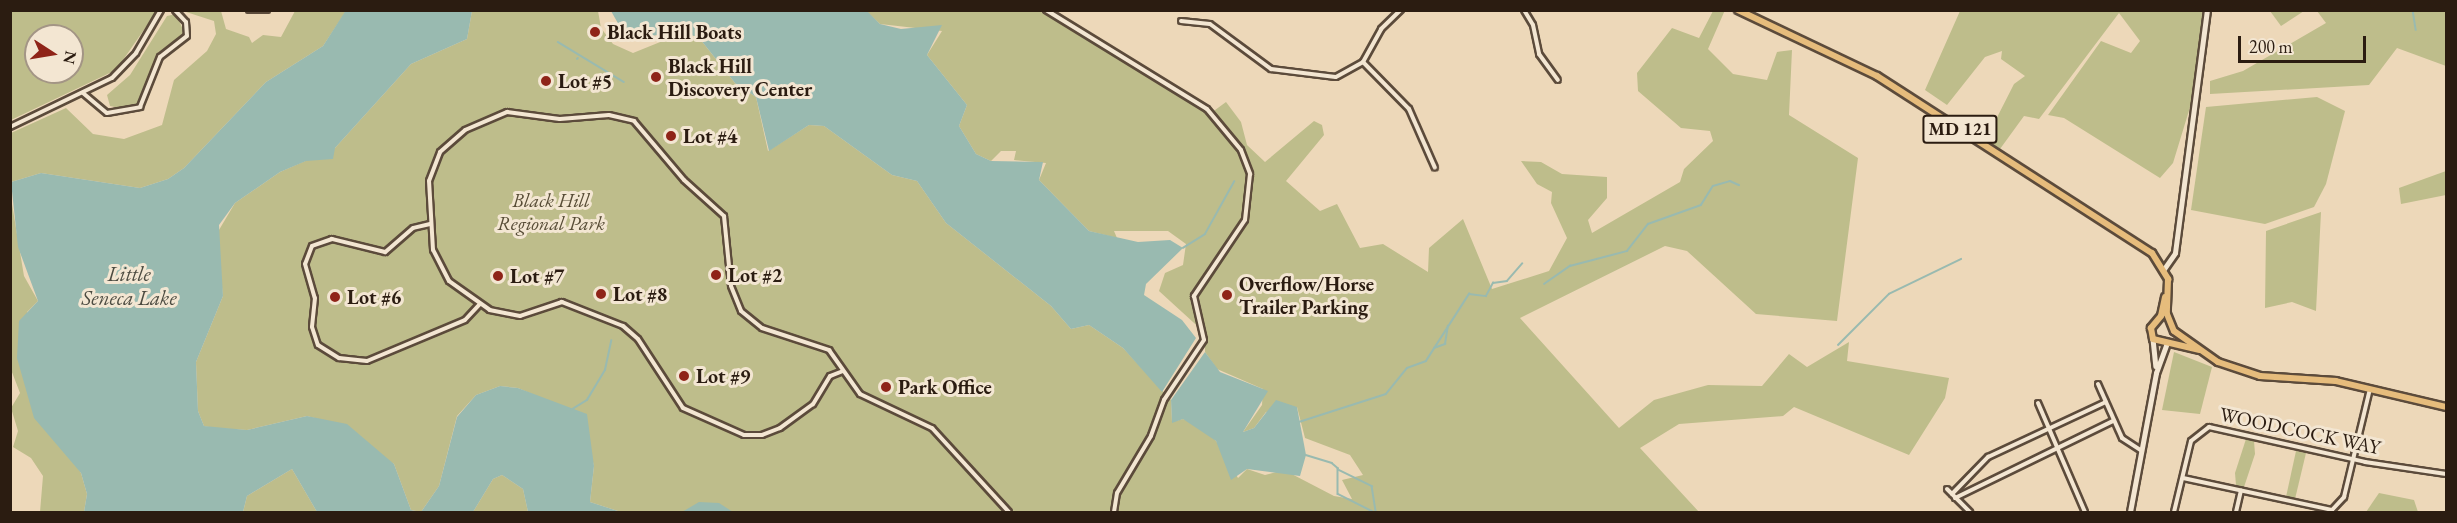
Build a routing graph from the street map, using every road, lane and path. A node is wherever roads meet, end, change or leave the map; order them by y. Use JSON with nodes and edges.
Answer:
{"nodes":[{"id":1,"x":161,"y":10,"type":"edge"},
{"id":2,"x":175,"y":10,"type":"edge"},
{"id":3,"x":249,"y":10,"type":"edge"},
{"id":4,"x":267,"y":10,"type":"edge"},
{"id":5,"x":1046,"y":10,"type":"edge"},
{"id":6,"x":1401,"y":10,"type":"edge"},
{"id":7,"x":1524,"y":10,"type":"edge"},
{"id":8,"x":1738,"y":10,"type":"edge"},
{"id":9,"x":2207,"y":10,"type":"edge"},
{"id":10,"x":1181,"y":21,"type":"dead end"},
{"id":11,"x":1363,"y":62,"type":"junction"},
{"id":12,"x":1558,"y":80,"type":"dead end"},
{"id":13,"x":83,"y":93,"type":"junction"},
{"id":14,"x":10,"y":127,"type":"edge"},
{"id":15,"x":1435,"y":168,"type":"dead end"},
{"id":16,"x":430,"y":225,"type":"junction"},
{"id":17,"x":2164,"y":271,"type":"junction"},
{"id":18,"x":480,"y":304,"type":"junction"},
{"id":19,"x":2157,"y":321,"type":"junction"},
{"id":20,"x":2170,"y":323,"type":"junction"},
{"id":21,"x":2174,"y":331,"type":"junction"},
{"id":22,"x":2152,"y":339,"type":"junction"},
{"id":23,"x":2168,"y":343,"type":"junction"},
{"id":24,"x":2200,"y":350,"type":"junction"},
{"id":25,"x":843,"y":371,"type":"junction"},
{"id":26,"x":2156,"y":373,"type":"junction"},
{"id":27,"x":2098,"y":384,"type":"dead end"},
{"id":28,"x":2370,"y":389,"type":"junction"},
{"id":29,"x":2106,"y":402,"type":"junction"},
{"id":30,"x":2038,"y":403,"type":"dead end"},
{"id":31,"x":2446,"y":407,"type":"edge"},
{"id":32,"x":2113,"y":421,"type":"junction"},
{"id":33,"x":2050,"y":427,"type":"junction"},
{"id":34,"x":2059,"y":447,"type":"junction"},
{"id":35,"x":2143,"y":452,"type":"junction"},
{"id":36,"x":2354,"y":459,"type":"junction"},
{"id":37,"x":2446,"y":474,"type":"edge"},
{"id":38,"x":2183,"y":478,"type":"junction"},
{"id":39,"x":1947,"y":489,"type":"dead end"},
{"id":40,"x":2241,"y":491,"type":"junction"},
{"id":41,"x":1954,"y":496,"type":"junction"},
{"id":42,"x":2084,"y":512,"type":"edge"},
{"id":43,"x":1010,"y":513,"type":"edge"},
{"id":44,"x":1114,"y":513,"type":"edge"},
{"id":45,"x":1970,"y":513,"type":"edge"},
{"id":46,"x":2130,"y":513,"type":"edge"},
{"id":47,"x":2174,"y":513,"type":"edge"},
{"id":48,"x":2236,"y":513,"type":"edge"}],
"edges":[{"from":1,"to":13,"type":"street"},
{"from":2,"to":13,"type":"street"},
{"from":3,"to":4,"type":"street"},
{"from":5,"to":44,"type":"street"},
{"from":6,"to":11,"type":"street"},
{"from":7,"to":12,"type":"street"},
{"from":8,"to":17,"type":"main road","number":"MD 121"},
{"from":9,"to":17,"type":"street"},
{"from":10,"to":11,"type":"street"},
{"from":11,"to":15,"type":"street"},
{"from":13,"to":14,"type":"street"},
{"from":16,"to":18,"type":"street"},
{"from":16,"to":18,"type":"street"},
{"from":16,"to":25,"type":"street"},
{"from":17,"to":19,"type":"main road"},
{"from":17,"to":20,"type":"main road"},
{"from":18,"to":25,"type":"street"},
{"from":19,"to":20,"type":"main road"},
{"from":19,"to":22,"type":"main road"},
{"from":20,"to":21,"type":"main road"},
{"from":21,"to":23,"type":"main road"},
{"from":21,"to":24,"type":"main road"},
{"from":22,"to":23,"type":"main road"},
{"from":22,"to":26,"type":"street"},
{"from":23,"to":24,"type":"main road"},
{"from":23,"to":26,"type":"street"},
{"from":24,"to":28,"type":"main road"},
{"from":25,"to":43,"type":"street"},
{"from":26,"to":35,"type":"street"},
{"from":27,"to":29,"type":"street"},
{"from":28,"to":31,"type":"main road"},
{"from":28,"to":36,"type":"street"},
{"from":29,"to":32,"type":"street"},
{"from":29,"to":33,"type":"street"},
{"from":30,"to":33,"type":"street"},
{"from":32,"to":34,"type":"street"},
{"from":32,"to":35,"type":"street"},
{"from":33,"to":34,"type":"street"},
{"from":33,"to":41,"type":"street"},
{"from":34,"to":41,"type":"street"},
{"from":34,"to":42,"type":"street"},
{"from":35,"to":46,"type":"street"},
{"from":36,"to":37,"type":"street","name":"WOODCOCK WAY"},
{"from":36,"to":38,"type":"street","name":"WOODCOCK WAY"},
{"from":36,"to":40,"type":"street"},
{"from":38,"to":40,"type":"street"},
{"from":38,"to":47,"type":"street","name":"WOODCOCK WAY"},
{"from":39,"to":41,"type":"street"},
{"from":40,"to":48,"type":"street"},
{"from":41,"to":45,"type":"street"}]}
